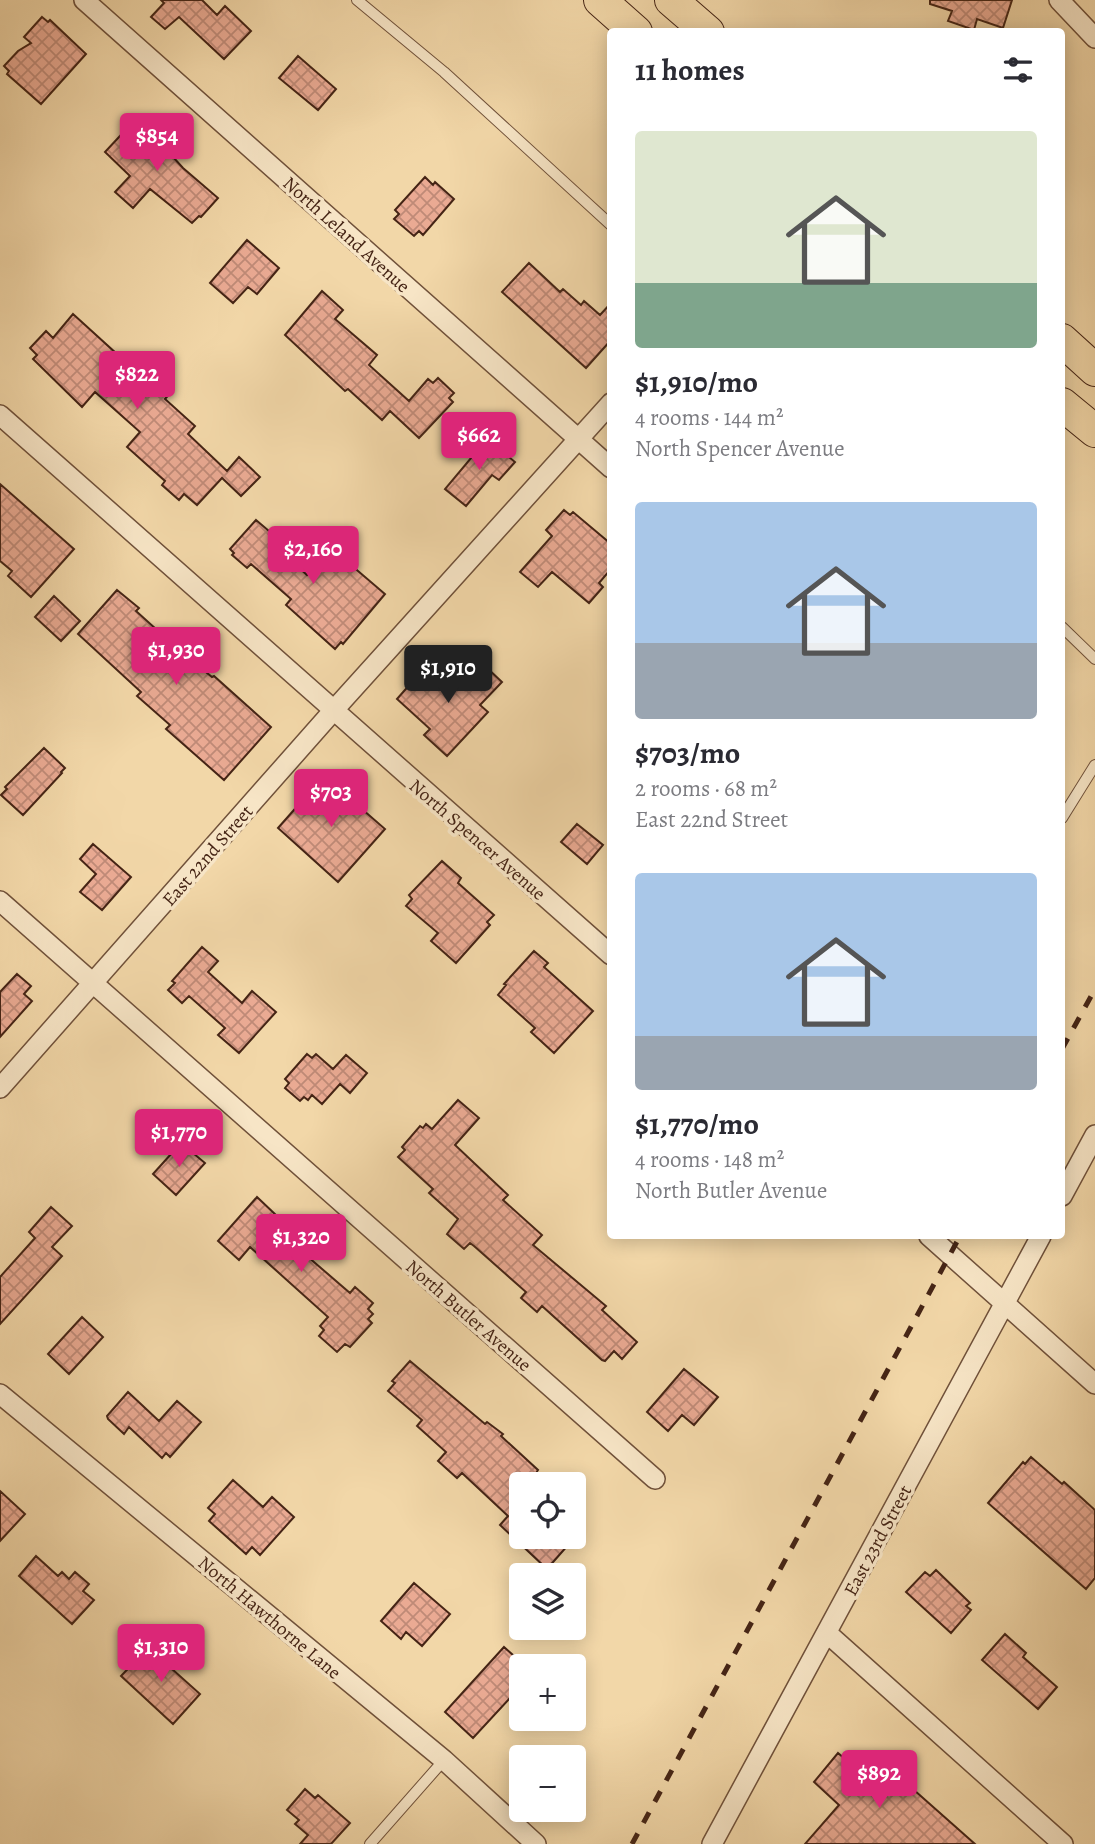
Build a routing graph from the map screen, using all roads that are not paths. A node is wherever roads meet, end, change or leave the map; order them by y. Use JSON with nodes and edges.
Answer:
{"nodes":[{"id":1,"x":84,"y":0,"type":"edge"},
{"id":2,"x":357,"y":0,"type":"edge"},
{"id":3,"x":600,"y":0,"type":"edge"},
{"id":4,"x":671,"y":0,"type":"edge"},
{"id":5,"x":1059,"y":0,"type":"edge"},
{"id":6,"x":632,"y":28,"type":"edge"},
{"id":7,"x":703,"y":28,"type":"edge"},
{"id":8,"x":1095,"y":38,"type":"edge"},
{"id":9,"x":607,"y":221,"type":"edge"},
{"id":10,"x":1065,"y":343,"type":"edge"},
{"id":11,"x":1095,"y":370,"type":"edge"},
{"id":12,"x":1065,"y":406,"type":"edge"},
{"id":13,"x":607,"y":408,"type":"edge"},
{"id":14,"x":0,"y":415,"type":"edge"},
{"id":15,"x":1095,"y":431,"type":"edge"},
{"id":16,"x":579,"y":439,"type":"junction"},
{"id":17,"x":607,"y":464,"type":"edge"},
{"id":18,"x":1065,"y":630,"type":"edge"},
{"id":19,"x":1095,"y":659,"type":"edge"},
{"id":20,"x":333,"y":711,"type":"junction"},
{"id":21,"x":1095,"y":765,"type":"edge"},
{"id":22,"x":1065,"y":813,"type":"edge"},
{"id":23,"x":0,"y":901,"type":"edge"},
{"id":24,"x":607,"y":951,"type":"edge"},
{"id":25,"x":93,"y":984,"type":"junction"},
{"id":26,"x":0,"y":1088,"type":"edge"},
{"id":27,"x":1095,"y":1135,"type":"edge"},
{"id":28,"x":1065,"y":1190,"type":"edge"},
{"id":29,"x":932,"y":1239,"type":"edge"},
{"id":30,"x":1039,"y":1239,"type":"edge"},
{"id":31,"x":1005,"y":1302,"type":"junction"},
{"id":32,"x":1095,"y":1384,"type":"edge"},
{"id":33,"x":2,"y":1400,"type":"edge"},
{"id":34,"x":655,"y":1479,"type":"dead end"},
{"id":35,"x":827,"y":1633,"type":"junction"},
{"id":36,"x":444,"y":1760,"type":"junction"},
{"id":37,"x":370,"y":1844,"type":"edge"},
{"id":38,"x":536,"y":1844,"type":"edge"},
{"id":39,"x":712,"y":1844,"type":"edge"},
{"id":40,"x":1063,"y":1844,"type":"edge"}],
"edges":[{"from":1,"to":16,"type":"street","name":"North Leland Avenue"},
{"from":2,"to":9,"type":"lane"},
{"from":3,"to":6,"type":"main road"},
{"from":4,"to":7,"type":"main road"},
{"from":5,"to":8,"type":"street"},
{"from":10,"to":11,"type":"main road"},
{"from":12,"to":15,"type":"main road"},
{"from":13,"to":16,"type":"street","name":"East 22nd Street"},
{"from":14,"to":20,"type":"street","name":"North Spencer Avenue"},
{"from":16,"to":17,"type":"street","name":"North Leland Avenue"},
{"from":16,"to":20,"type":"street","name":"East 22nd Street"},
{"from":18,"to":19,"type":"lane"},
{"from":20,"to":24,"type":"street","name":"North Spencer Avenue"},
{"from":20,"to":25,"type":"street","name":"East 22nd Street"},
{"from":21,"to":22,"type":"lane"},
{"from":23,"to":25,"type":"street","name":"North Butler Avenue"},
{"from":25,"to":26,"type":"street","name":"East 22nd Street"},
{"from":25,"to":34,"type":"street","name":"North Butler Avenue"},
{"from":27,"to":28,"type":"street"},
{"from":29,"to":31,"type":"street"},
{"from":30,"to":31,"type":"street","name":"East 23rd Street"},
{"from":31,"to":32,"type":"street"},
{"from":31,"to":35,"type":"street","name":"East 23rd Street"},
{"from":33,"to":36,"type":"street","name":"North Hawthorne Lane"},
{"from":35,"to":39,"type":"street","name":"East 23rd Street"},
{"from":35,"to":40,"type":"street"},
{"from":36,"to":37,"type":"lane"},
{"from":36,"to":38,"type":"street","name":"North Hawthorne Lane"}]}
